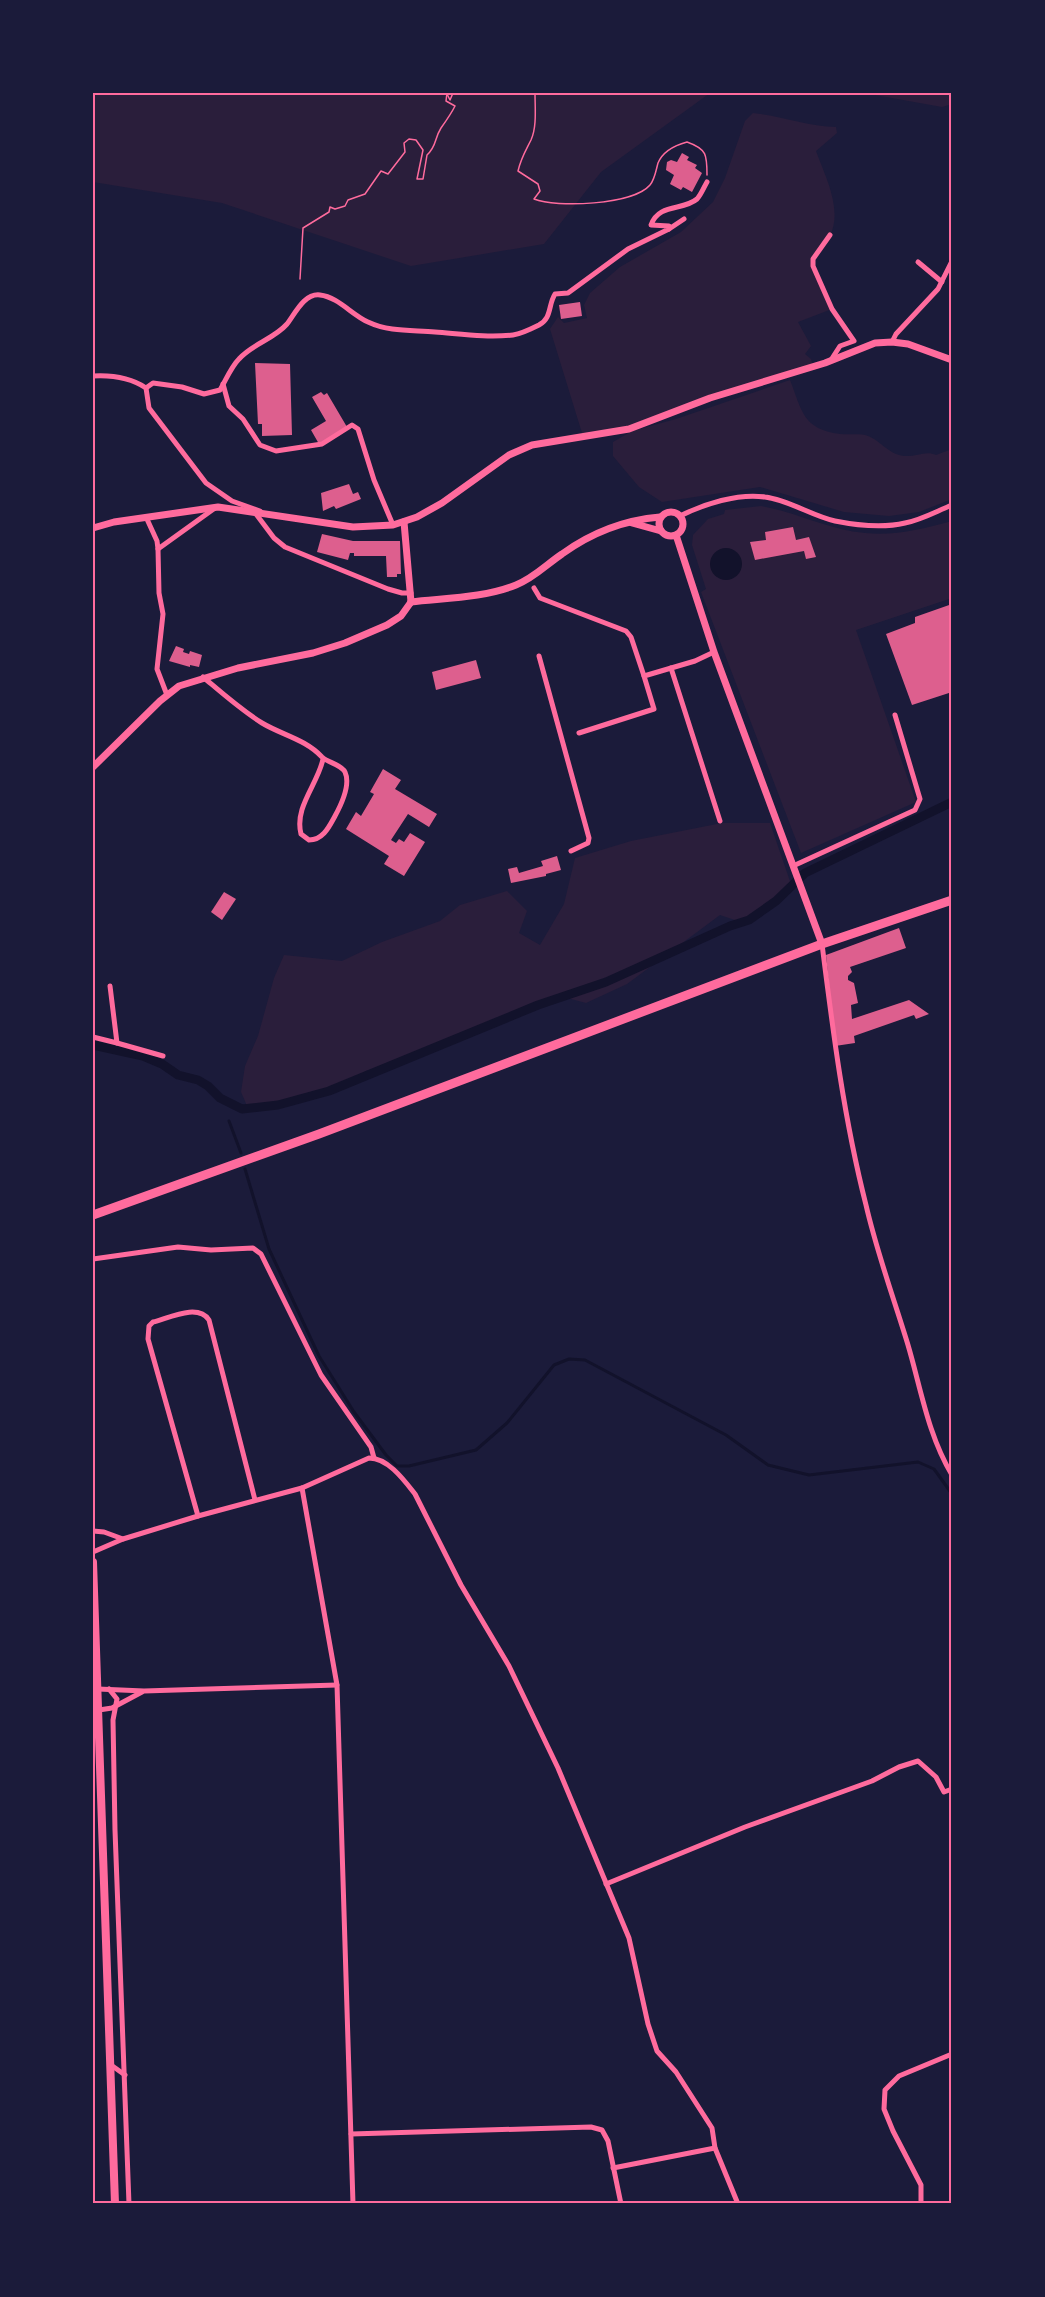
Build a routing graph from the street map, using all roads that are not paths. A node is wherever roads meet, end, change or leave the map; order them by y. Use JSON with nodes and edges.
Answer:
{"nodes":[{"id":1,"x":707,"y":182,"type":"road end"},
{"id":2,"x":684,"y":219,"type":"dead end"},
{"id":3,"x":669,"y":229,"type":"junction"},
{"id":4,"x":830,"y":235,"type":"dead end"},
{"id":5,"x":952,"y":261,"type":"edge"},
{"id":6,"x":918,"y":262,"type":"dead end"},
{"id":7,"x":942,"y":282,"type":"junction"},
{"id":8,"x":892,"y":342,"type":"junction"},
{"id":9,"x":952,"y":360,"type":"edge"},
{"id":10,"x":830,"y":361,"type":"junction"},
{"id":11,"x":93,"y":376,"type":"edge"},
{"id":12,"x":224,"y":384,"type":"junction"},
{"id":13,"x":146,"y":388,"type":"junction"},
{"id":14,"x":952,"y":505,"type":"edge"},
{"id":15,"x":218,"y":507,"type":"junction"},
{"id":16,"x":256,"y":514,"type":"junction"},
{"id":17,"x":277,"y":516,"type":"junction"},
{"id":18,"x":680,"y":516,"type":"junction"},
{"id":19,"x":146,"y":517,"type":"junction"},
{"id":20,"x":660,"y":517,"type":"junction"},
{"id":21,"x":404,"y":522,"type":"junction"},
{"id":22,"x":627,"y":522,"type":"junction"},
{"id":23,"x":393,"y":525,"type":"junction"},
{"id":24,"x":93,"y":528,"type":"edge"},
{"id":25,"x":661,"y":531,"type":"junction"},
{"id":26,"x":676,"y":535,"type":"junction"},
{"id":27,"x":158,"y":549,"type":"junction"},
{"id":28,"x":534,"y":588,"type":"dead end"},
{"id":29,"x":411,"y":597,"type":"junction"},
{"id":30,"x":714,"y":652,"type":"junction"},
{"id":31,"x":540,"y":656,"type":"dead end"},
{"id":32,"x":671,"y":668,"type":"junction"},
{"id":33,"x":644,"y":676,"type":"junction"},
{"id":34,"x":203,"y":677,"type":"junction"},
{"id":35,"x":167,"y":694,"type":"junction"},
{"id":36,"x":895,"y":715,"type":"dead end"},
{"id":37,"x":579,"y":733,"type":"dead end"},
{"id":38,"x":323,"y":759,"type":"junction"},
{"id":39,"x":93,"y":767,"type":"edge"},
{"id":40,"x":720,"y":821,"type":"dead end"},
{"id":41,"x":571,"y":851,"type":"dead end"},
{"id":42,"x":794,"y":869,"type":"junction"},
{"id":43,"x":952,"y":900,"type":"edge"},
{"id":44,"x":822,"y":944,"type":"junction"},
{"id":45,"x":110,"y":986,"type":"dead end"},
{"id":46,"x":93,"y":1037,"type":"edge"},
{"id":47,"x":117,"y":1043,"type":"junction"},
{"id":48,"x":164,"y":1056,"type":"dead end"},
{"id":49,"x":93,"y":1215,"type":"edge"},
{"id":50,"x":93,"y":1259,"type":"edge"},
{"id":51,"x":374,"y":1458,"type":"junction"},
{"id":52,"x":952,"y":1475,"type":"edge"},
{"id":53,"x":302,"y":1488,"type":"junction"},
{"id":54,"x":255,"y":1500,"type":"junction"},
{"id":55,"x":198,"y":1516,"type":"junction"},
{"id":56,"x":93,"y":1531,"type":"edge"},
{"id":57,"x":123,"y":1539,"type":"junction"},
{"id":58,"x":93,"y":1552,"type":"edge"},
{"id":59,"x":93,"y":1562,"type":"edge"},
{"id":60,"x":338,"y":1685,"type":"junction"},
{"id":61,"x":98,"y":1689,"type":"junction"},
{"id":62,"x":109,"y":1689,"type":"junction"},
{"id":63,"x":144,"y":1691,"type":"junction"},
{"id":64,"x":116,"y":1706,"type":"junction"},
{"id":65,"x":99,"y":1710,"type":"junction"},
{"id":66,"x":952,"y":1789,"type":"edge"},
{"id":67,"x":606,"y":1884,"type":"junction"},
{"id":68,"x":952,"y":2054,"type":"edge"},
{"id":69,"x":111,"y":2065,"type":"junction"},
{"id":70,"x":125,"y":2075,"type":"junction"},
{"id":71,"x":351,"y":2134,"type":"junction"},
{"id":72,"x":127,"y":2141,"type":"junction"},
{"id":73,"x":715,"y":2148,"type":"junction"},
{"id":74,"x":113,"y":2149,"type":"junction"},
{"id":75,"x":613,"y":2168,"type":"junction"},
{"id":76,"x":115,"y":2204,"type":"edge"},
{"id":77,"x":129,"y":2204,"type":"edge"},
{"id":78,"x":354,"y":2204,"type":"edge"},
{"id":79,"x":621,"y":2204,"type":"edge"},
{"id":80,"x":738,"y":2204,"type":"edge"},
{"id":81,"x":921,"y":2204,"type":"edge"}],
"edges":[{"from":1,"to":3,"type":"street"},
{"from":2,"to":3,"type":"street"},
{"from":3,"to":12,"type":"street"},
{"from":4,"to":10,"type":"street"},
{"from":5,"to":7,"type":"street"},
{"from":6,"to":7,"type":"street"},
{"from":7,"to":8,"type":"street"},
{"from":8,"to":9,"type":"street"},
{"from":8,"to":10,"type":"street"},
{"from":10,"to":21,"type":"street"},
{"from":11,"to":13,"type":"street"},
{"from":12,"to":13,"type":"street"},
{"from":12,"to":23,"type":"street"},
{"from":13,"to":17,"type":"street"},
{"from":14,"to":18,"type":"street"},
{"from":15,"to":16,"type":"street"},
{"from":15,"to":19,"type":"street"},
{"from":15,"to":27,"type":"street"},
{"from":16,"to":17,"type":"street"},
{"from":16,"to":29,"type":"street"},
{"from":17,"to":23,"type":"street"},
{"from":18,"to":20,"type":"street"},
{"from":18,"to":26,"type":"street"},
{"from":19,"to":24,"type":"street"},
{"from":19,"to":27,"type":"street"},
{"from":20,"to":22,"type":"street"},
{"from":20,"to":25,"type":"street"},
{"from":21,"to":23,"type":"street"},
{"from":21,"to":29,"type":"street"},
{"from":22,"to":25,"type":"street"},
{"from":22,"to":29,"type":"street"},
{"from":25,"to":26,"type":"street"},
{"from":26,"to":30,"type":"street"},
{"from":27,"to":35,"type":"street"},
{"from":28,"to":33,"type":"street"},
{"from":29,"to":34,"type":"street"},
{"from":30,"to":32,"type":"street"},
{"from":30,"to":42,"type":"street"},
{"from":31,"to":41,"type":"street"},
{"from":32,"to":33,"type":"street"},
{"from":32,"to":40,"type":"street"},
{"from":33,"to":37,"type":"street"},
{"from":34,"to":35,"type":"street"},
{"from":34,"to":38,"type":"street"},
{"from":35,"to":39,"type":"street"},
{"from":36,"to":42,"type":"street"},
{"from":38,"to":38,"type":"street"},
{"from":42,"to":44,"type":"street"},
{"from":43,"to":44,"type":"main road"},
{"from":44,"to":49,"type":"main road"},
{"from":44,"to":52,"type":"street"},
{"from":45,"to":47,"type":"street"},
{"from":46,"to":47,"type":"street"},
{"from":47,"to":48,"type":"street"},
{"from":50,"to":51,"type":"street"},
{"from":51,"to":53,"type":"street"},
{"from":51,"to":67,"type":"street"},
{"from":53,"to":54,"type":"street"},
{"from":53,"to":60,"type":"street"},
{"from":54,"to":55,"type":"street"},
{"from":54,"to":55,"type":"street"},
{"from":55,"to":57,"type":"street"},
{"from":56,"to":57,"type":"street"},
{"from":57,"to":58,"type":"street"},
{"from":59,"to":61,"type":"main road"},
{"from":60,"to":63,"type":"street"},
{"from":60,"to":71,"type":"street"},
{"from":61,"to":62,"type":"street"},
{"from":61,"to":65,"type":"main road"},
{"from":62,"to":63,"type":"street"},
{"from":62,"to":64,"type":"street"},
{"from":63,"to":64,"type":"street"},
{"from":64,"to":65,"type":"street"},
{"from":64,"to":70,"type":"street"},
{"from":65,"to":69,"type":"main road"},
{"from":66,"to":67,"type":"street"},
{"from":67,"to":73,"type":"street"},
{"from":68,"to":81,"type":"street"},
{"from":69,"to":70,"type":"street"},
{"from":69,"to":74,"type":"main road"},
{"from":70,"to":72,"type":"street"},
{"from":71,"to":75,"type":"street"},
{"from":71,"to":78,"type":"street"},
{"from":72,"to":74,"type":"street"},
{"from":72,"to":77,"type":"street"},
{"from":73,"to":75,"type":"street"},
{"from":73,"to":80,"type":"street"},
{"from":74,"to":76,"type":"main road"},
{"from":75,"to":79,"type":"street"}]}
